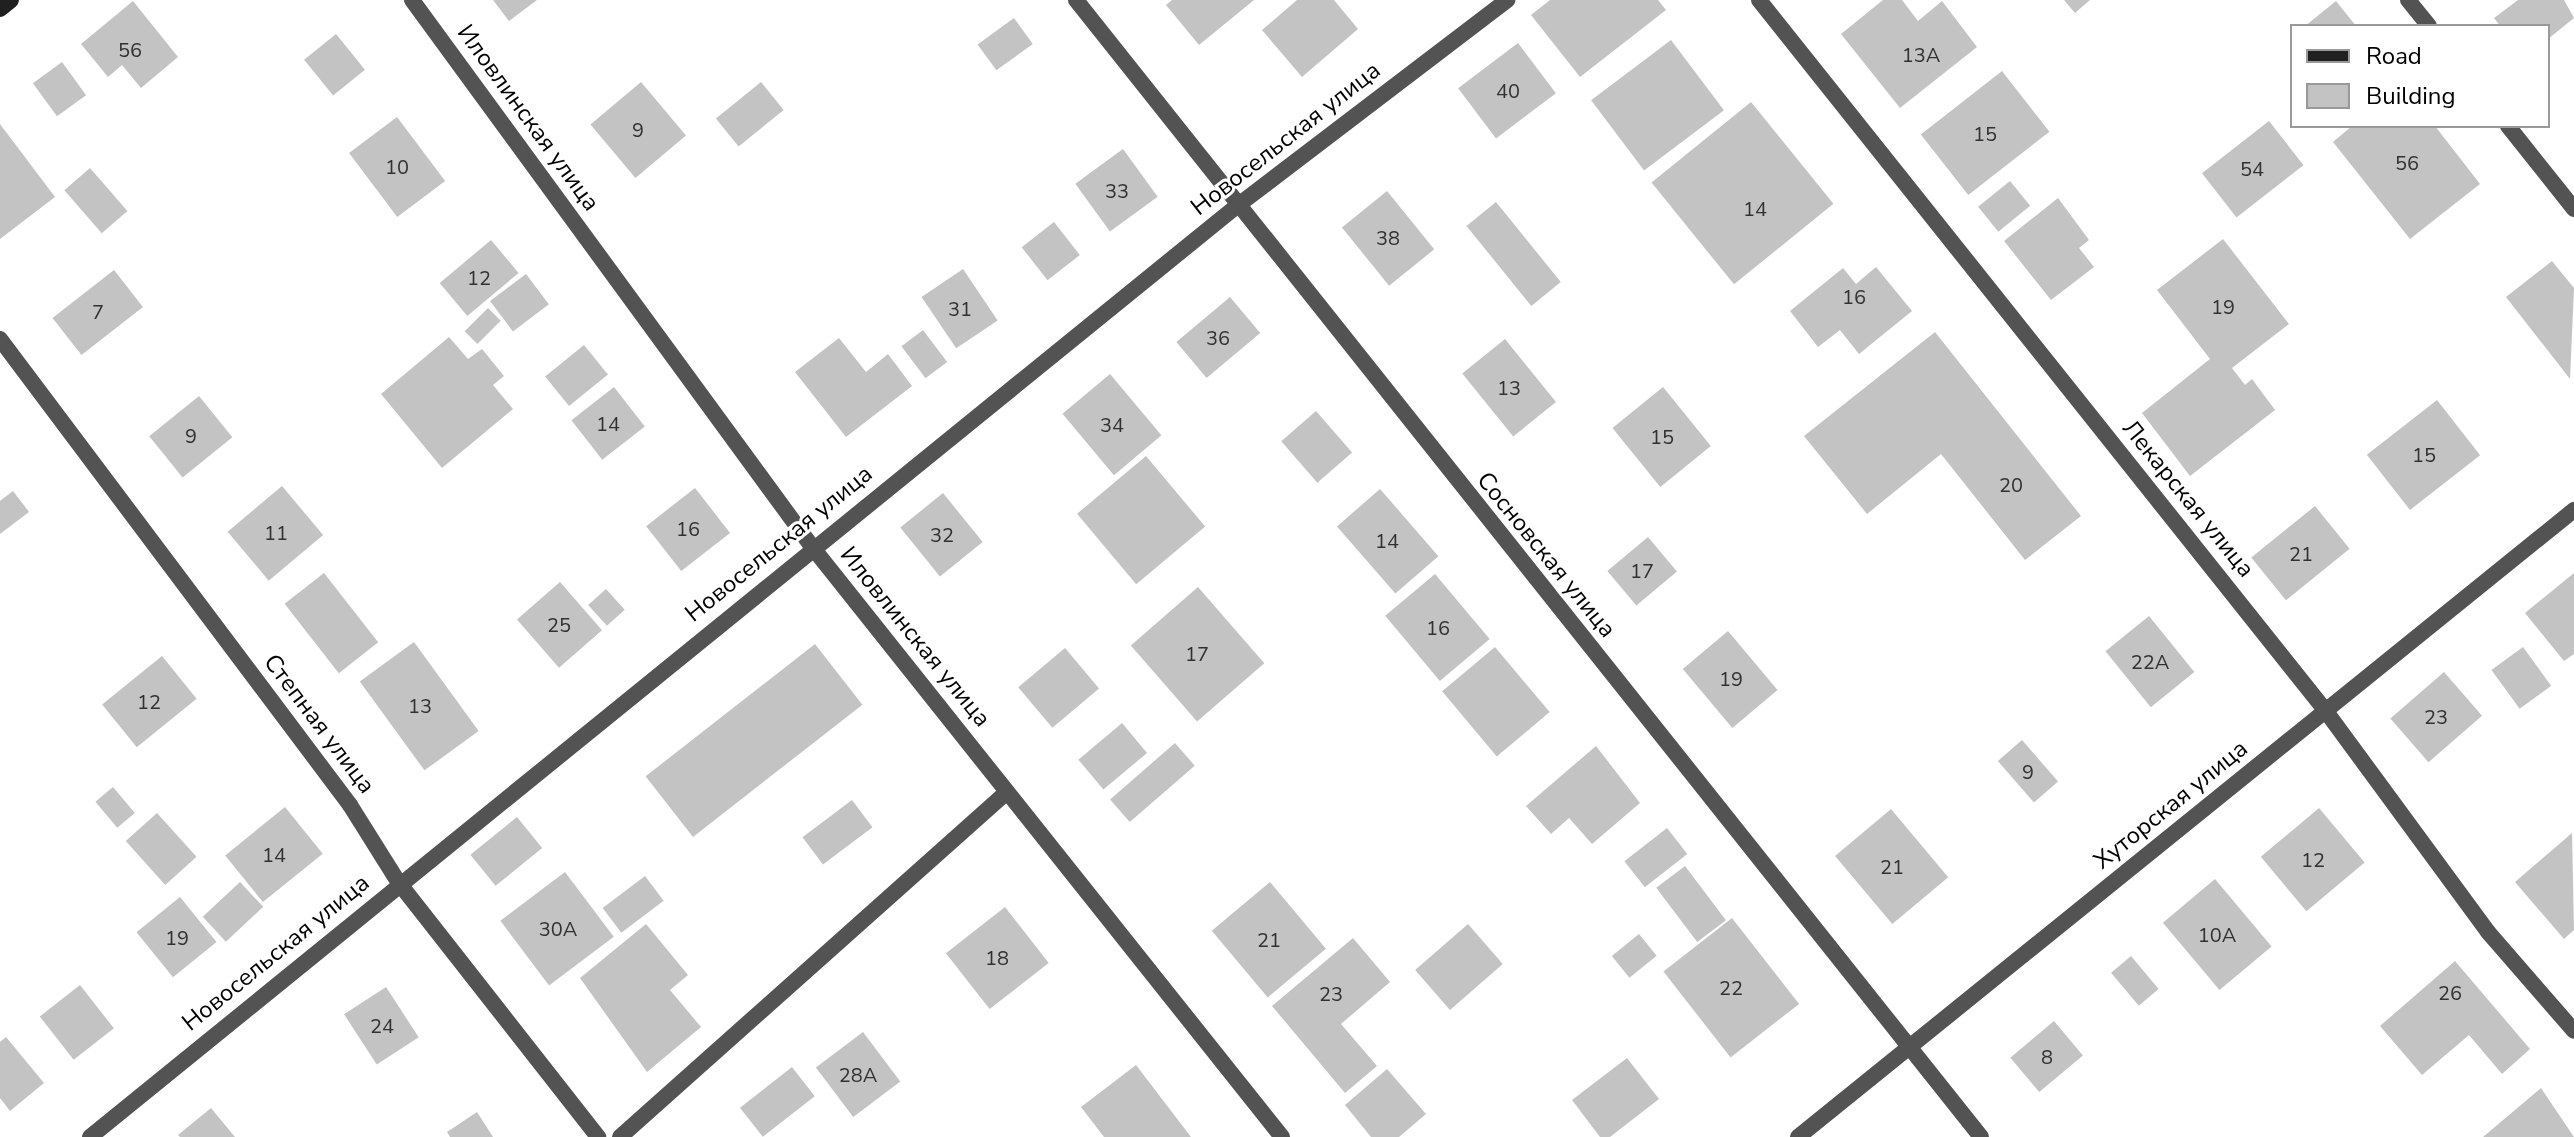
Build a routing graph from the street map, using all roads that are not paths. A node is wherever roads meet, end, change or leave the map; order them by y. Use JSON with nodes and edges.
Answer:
{"nodes":[{"id":1,"x":11,"y":0,"type":"edge"},
{"id":2,"x":412,"y":0,"type":"edge"},
{"id":3,"x":1076,"y":0,"type":"edge"},
{"id":4,"x":1507,"y":0,"type":"edge"},
{"id":5,"x":1759,"y":0,"type":"edge"},
{"id":6,"x":2408,"y":0,"type":"edge"},
{"id":7,"x":0,"y":9,"type":"edge"},
{"id":8,"x":2427,"y":24,"type":"edge"},
{"id":9,"x":2510,"y":128,"type":"edge"},
{"id":10,"x":1237,"y":206,"type":"junction"},
{"id":11,"x":2574,"y":209,"type":"edge"},
{"id":12,"x":0,"y":339,"type":"edge"},
{"id":13,"x":2574,"y":510,"type":"edge"},
{"id":14,"x":813,"y":548,"type":"junction"},
{"id":15,"x":2325,"y":710,"type":"junction"},
{"id":16,"x":1007,"y":792,"type":"junction"},
{"id":17,"x":399,"y":883,"type":"junction"},
{"id":18,"x":2574,"y":1031,"type":"edge"},
{"id":19,"x":1909,"y":1048,"type":"junction"},
{"id":20,"x":90,"y":1137,"type":"edge"},
{"id":21,"x":598,"y":1137,"type":"edge"},
{"id":22,"x":620,"y":1137,"type":"edge"},
{"id":23,"x":1282,"y":1137,"type":"edge"},
{"id":24,"x":1798,"y":1137,"type":"edge"},
{"id":25,"x":1981,"y":1137,"type":"edge"}],
"edges":[{"from":1,"to":7,"type":"main road"},
{"from":2,"to":14,"type":"street","name":"Иловлинская улица"},
{"from":3,"to":10,"type":"street","name":"Сосновская улица"},
{"from":4,"to":10,"type":"street","name":"Новосельская улица"},
{"from":5,"to":15,"type":"street","name":"Лекарская улица"},
{"from":6,"to":8,"type":"street"},
{"from":9,"to":11,"type":"street"},
{"from":10,"to":14,"type":"street","name":"Новосельская улица"},
{"from":10,"to":19,"type":"street","name":"Сосновская улица"},
{"from":12,"to":17,"type":"street","name":"Степная улица"},
{"from":13,"to":15,"type":"street","name":"Хуторская улица"},
{"from":14,"to":16,"type":"street","name":"Иловлинская улица"},
{"from":14,"to":17,"type":"street","name":"Новосельская улица"},
{"from":15,"to":18,"type":"street","name":"Лекарская улица"},
{"from":15,"to":19,"type":"street","name":"Хуторская улица"},
{"from":16,"to":22,"type":"street"},
{"from":16,"to":23,"type":"street","name":"Иловлинская улица"},
{"from":17,"to":20,"type":"street","name":"Новосельская улица"},
{"from":17,"to":21,"type":"street","name":"Степная улица"},
{"from":19,"to":24,"type":"street","name":"Хуторская улица"},
{"from":19,"to":25,"type":"street","name":"Сосновская улица"}]}
